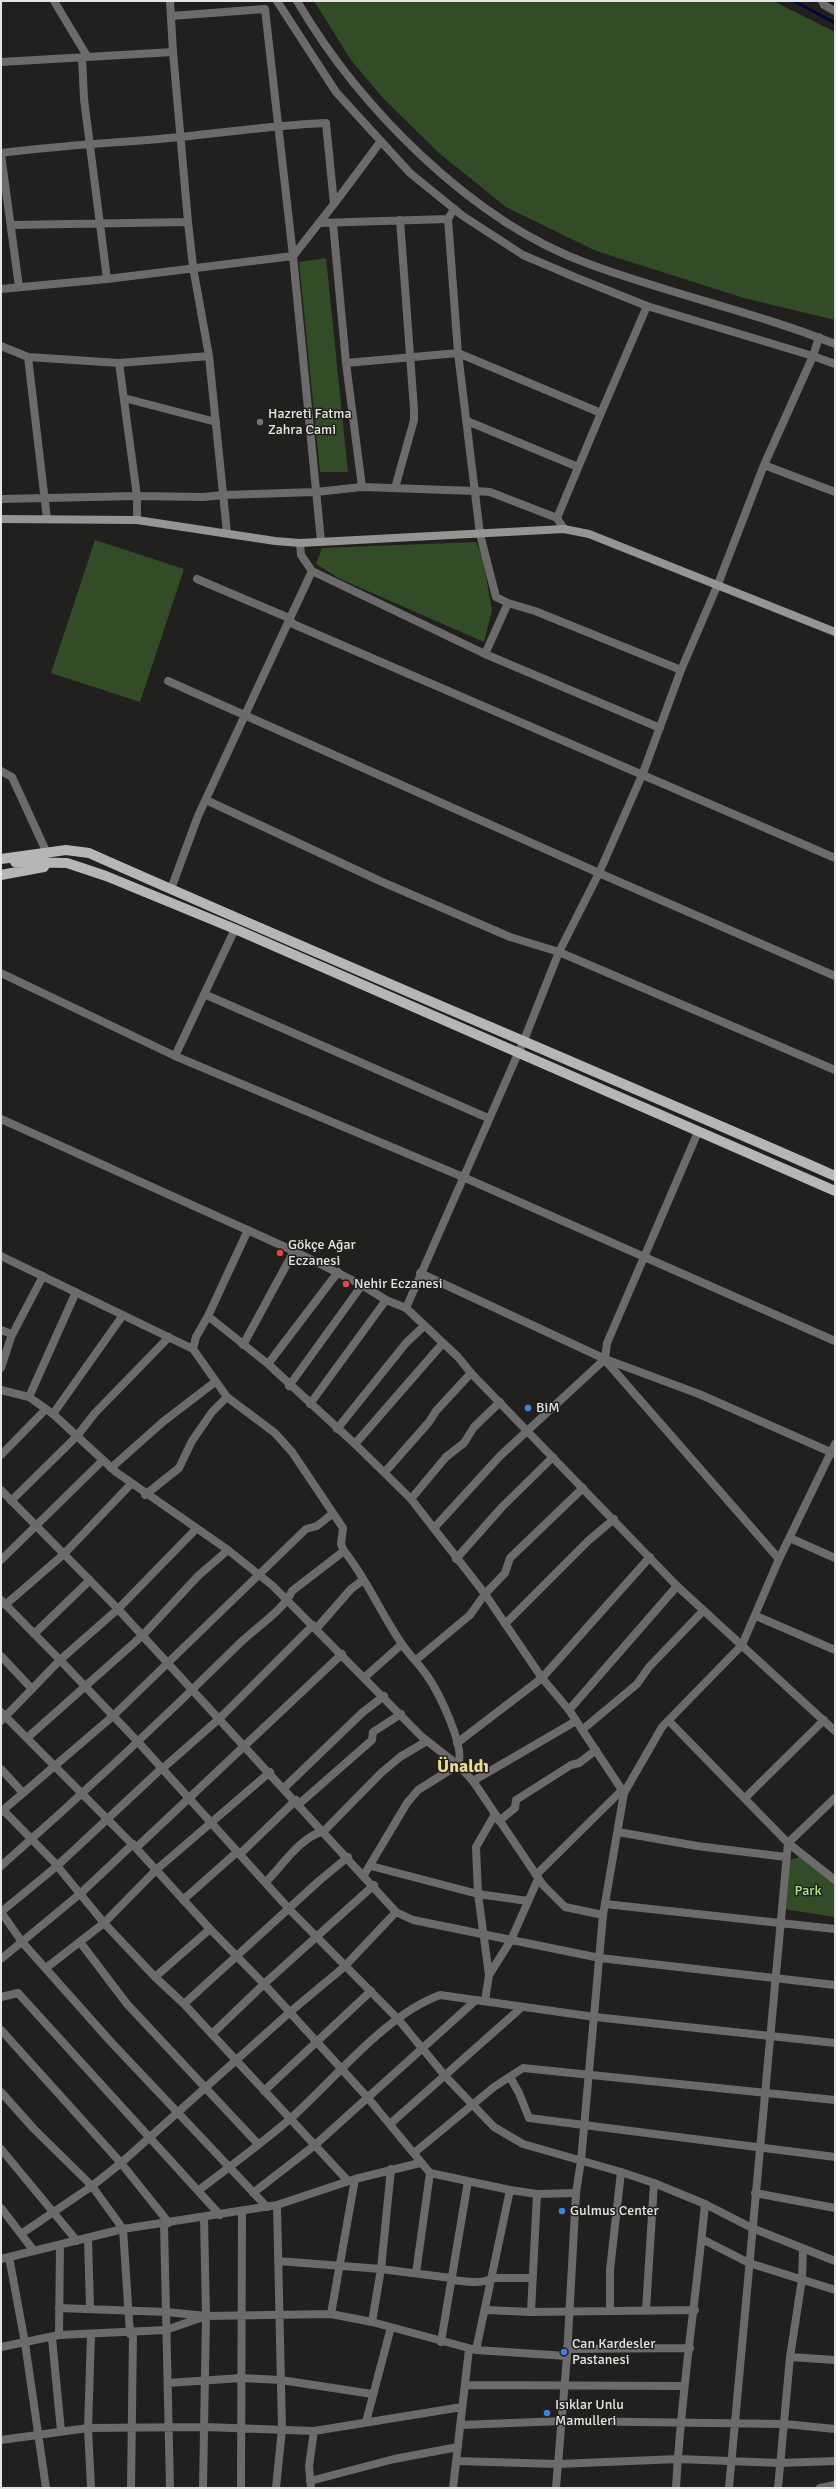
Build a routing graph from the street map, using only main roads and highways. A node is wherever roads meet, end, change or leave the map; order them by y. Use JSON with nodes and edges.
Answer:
{"nodes":[{"id":1,"x":1,"y":519,"type":"edge"},
{"id":2,"x":23,"y":520,"type":"junction"},
{"id":3,"x":1,"y":523,"type":"edge"},
{"id":4,"x":835,"y":632,"type":"edge"},
{"id":5,"x":66,"y":850,"type":"junction"},
{"id":6,"x":1,"y":859,"type":"edge"},
{"id":7,"x":15,"y":862,"type":"junction"},
{"id":8,"x":1,"y":865,"type":"edge"},
{"id":9,"x":82,"y":868,"type":"junction"},
{"id":10,"x":1,"y":875,"type":"edge"},
{"id":11,"x":835,"y":1176,"type":"edge"},
{"id":12,"x":835,"y":1191,"type":"edge"}],
"edges":[{"from":1,"to":2,"type":"main road"},
{"from":2,"to":3,"type":"main road"},
{"from":2,"to":4,"type":"main road"},
{"from":5,"to":6,"type":"main road"},
{"from":5,"to":7,"type":"main road"},
{"from":5,"to":11,"type":"main road"},
{"from":7,"to":8,"type":"main road"},
{"from":7,"to":9,"type":"main road"},
{"from":9,"to":10,"type":"main road"},
{"from":9,"to":12,"type":"main road"}]}
